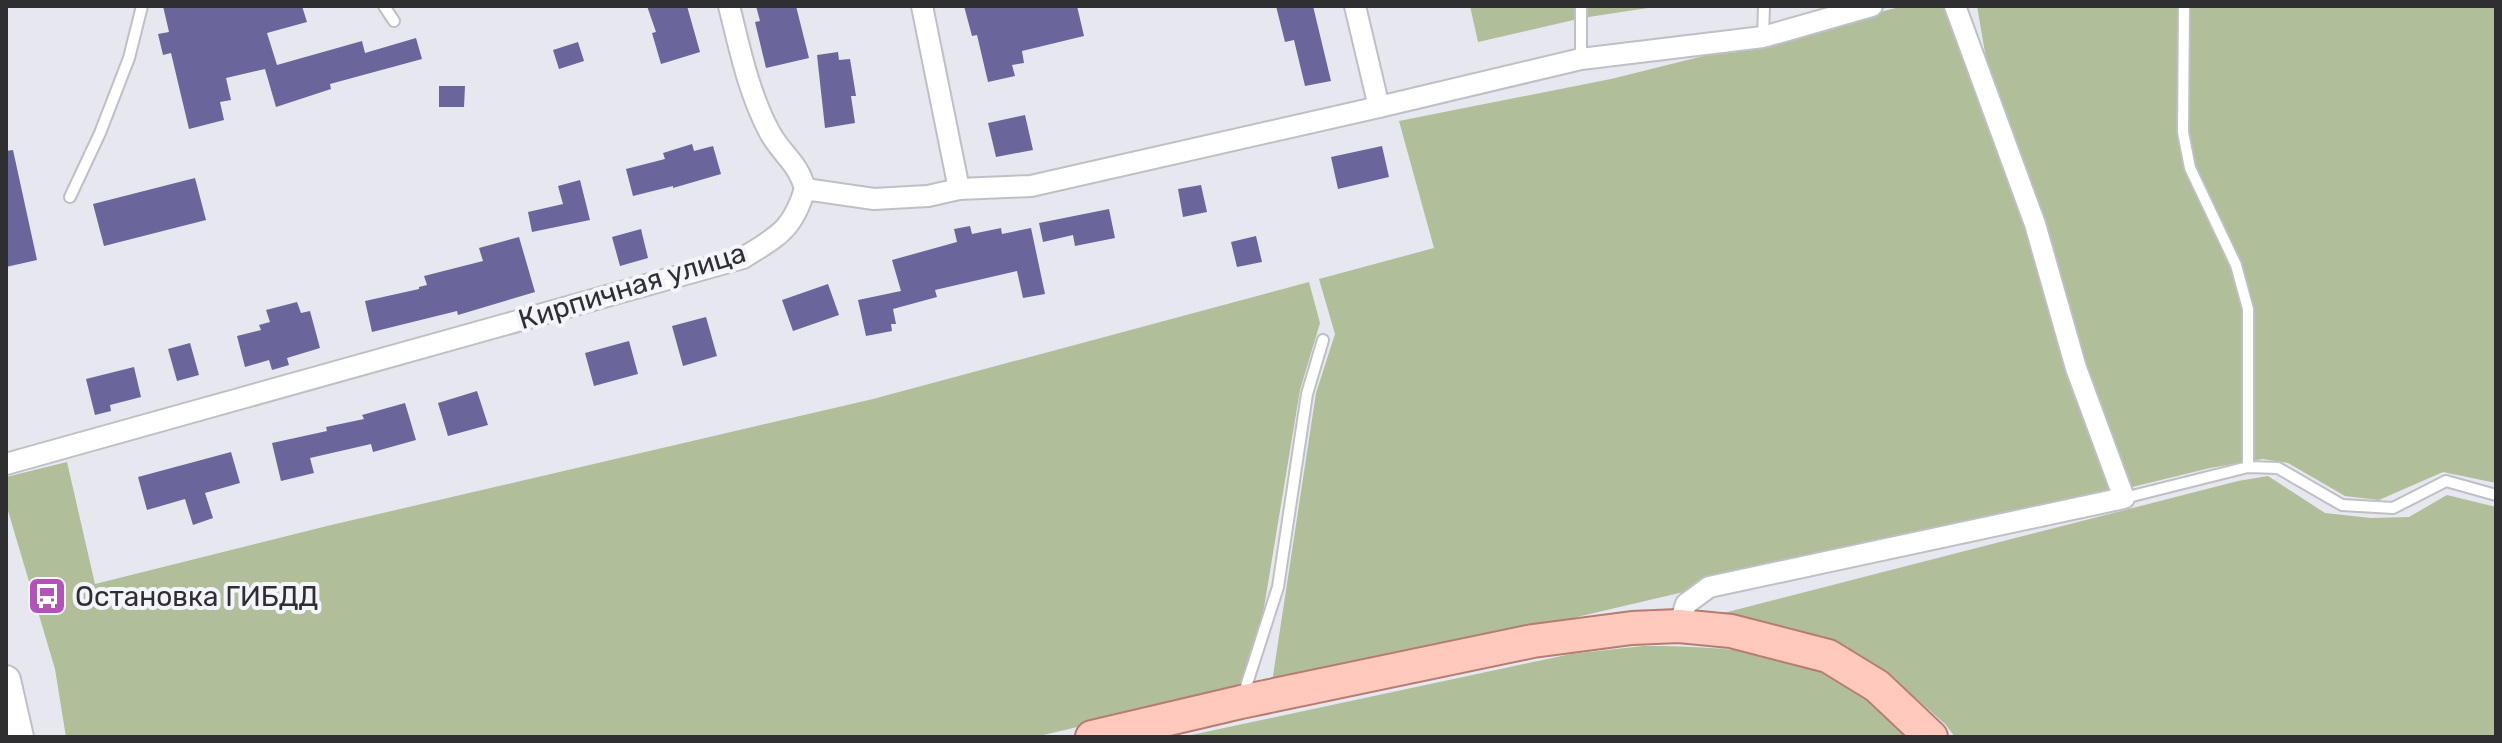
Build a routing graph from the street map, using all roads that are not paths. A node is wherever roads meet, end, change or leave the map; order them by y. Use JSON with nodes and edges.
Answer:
{"nodes":[{"id":1,"x":142,"y":6,"type":"edge"},
{"id":2,"x":384,"y":6,"type":"edge"},
{"id":3,"x":729,"y":6,"type":"edge"},
{"id":4,"x":922,"y":6,"type":"edge"},
{"id":5,"x":1355,"y":6,"type":"edge"},
{"id":6,"x":1581,"y":6,"type":"edge"},
{"id":7,"x":1764,"y":6,"type":"edge"},
{"id":8,"x":1872,"y":6,"type":"edge"},
{"id":9,"x":1955,"y":6,"type":"edge"},
{"id":10,"x":2184,"y":6,"type":"edge"},
{"id":11,"x":394,"y":21,"type":"dead end"},
{"id":12,"x":1763,"y":37,"type":"junction"},
{"id":13,"x":1581,"y":59,"type":"junction"},
{"id":14,"x":1379,"y":107,"type":"junction"},
{"id":15,"x":805,"y":189,"type":"junction"},
{"id":16,"x":959,"y":189,"type":"junction"},
{"id":17,"x":70,"y":197,"type":"dead end"},
{"id":18,"x":1323,"y":340,"type":"dead end"},
{"id":19,"x":6,"y":464,"type":"edge"},
{"id":20,"x":2248,"y":467,"type":"junction"},
{"id":21,"x":2496,"y":495,"type":"edge"},
{"id":22,"x":2124,"y":498,"type":"junction"},
{"id":23,"x":1679,"y":626,"type":"junction"},
{"id":24,"x":6,"y":680,"type":"edge"},
{"id":25,"x":1241,"y":702,"type":"junction"},
{"id":26,"x":19,"y":737,"type":"edge"},
{"id":27,"x":1092,"y":737,"type":"edge"},
{"id":28,"x":1931,"y":737,"type":"edge"}],
"edges":[{"from":1,"to":17,"type":"lane"},
{"from":2,"to":11,"type":"lane"},
{"from":3,"to":15,"type":"street"},
{"from":4,"to":16,"type":"street"},
{"from":5,"to":14,"type":"street"},
{"from":6,"to":13,"type":"lane"},
{"from":7,"to":12,"type":"lane"},
{"from":8,"to":12,"type":"street"},
{"from":9,"to":22,"type":"street"},
{"from":10,"to":20,"type":"lane"},
{"from":12,"to":13,"type":"street"},
{"from":13,"to":14,"type":"street"},
{"from":14,"to":16,"type":"street"},
{"from":15,"to":16,"type":"street"},
{"from":15,"to":19,"type":"street","name":"Кирпичная улица"},
{"from":18,"to":25,"type":"lane"},
{"from":20,"to":21,"type":"lane"},
{"from":20,"to":22,"type":"lane"},
{"from":22,"to":23,"type":"street"},
{"from":23,"to":25,"type":"main road"},
{"from":23,"to":28,"type":"main road"},
{"from":24,"to":26,"type":"main road"},
{"from":25,"to":27,"type":"main road"}]}
